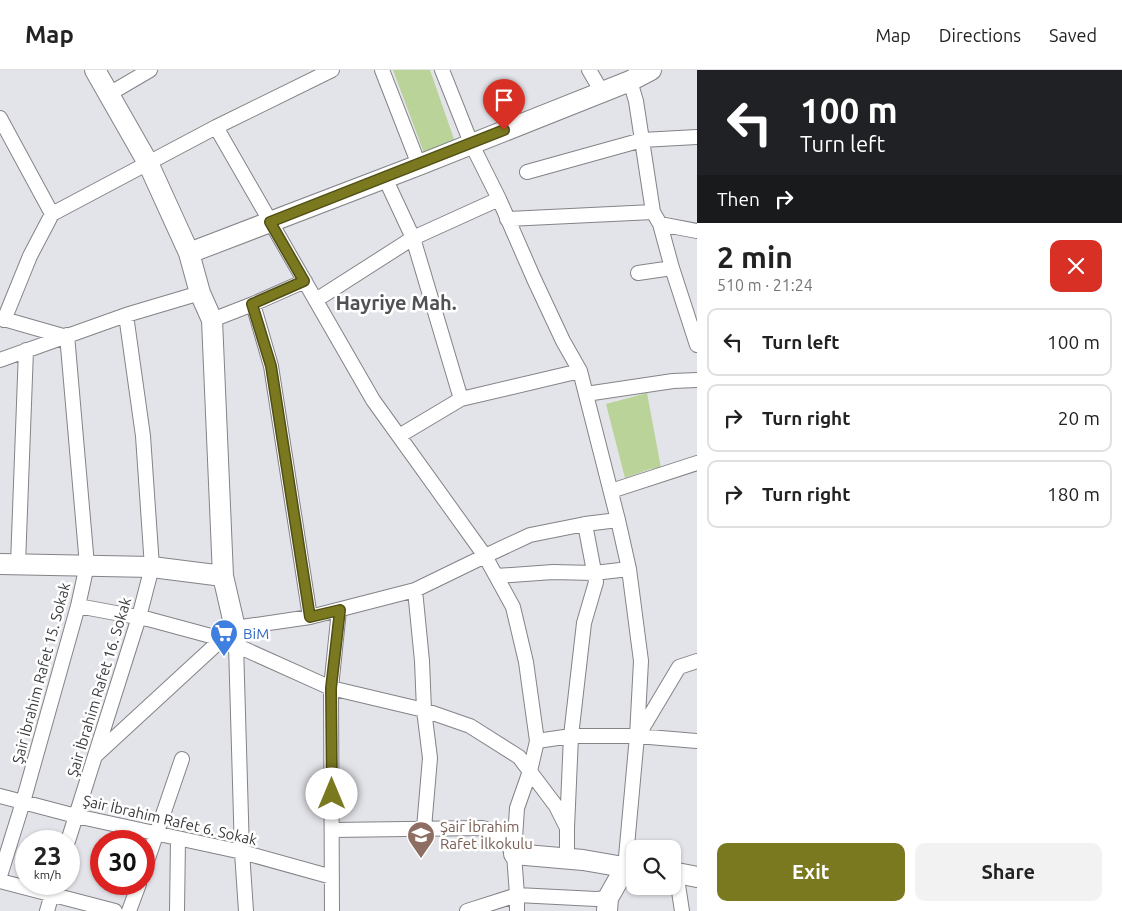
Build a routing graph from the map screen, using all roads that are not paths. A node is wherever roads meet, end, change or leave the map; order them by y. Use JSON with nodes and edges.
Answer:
{"nodes":[{"id":1,"x":95,"y":70,"type":"edge"},
{"id":2,"x":150,"y":70,"type":"edge"},
{"id":3,"x":332,"y":70,"type":"edge"},
{"id":4,"x":382,"y":70,"type":"edge"},
{"id":5,"x":442,"y":70,"type":"edge"},
{"id":6,"x":590,"y":70,"type":"edge"},
{"id":7,"x":651,"y":70,"type":"edge"},
{"id":8,"x":630,"y":81,"type":"junction"},
{"id":9,"x":602,"y":92,"type":"junction"},
{"id":10,"x":109,"y":94,"type":"junction"},
{"id":11,"x":0,"y":118,"type":"edge"},
{"id":12,"x":216,"y":128,"type":"junction"},
{"id":13,"x":697,"y":137,"type":"edge"},
{"id":14,"x":642,"y":140,"type":"junction"},
{"id":15,"x":471,"y":143,"type":"junction"},
{"id":16,"x":148,"y":163,"type":"junction"},
{"id":17,"x":418,"y":165,"type":"junction"},
{"id":18,"x":527,"y":172,"type":"dead end"},
{"id":19,"x":385,"y":178,"type":"junction"},
{"id":20,"x":499,"y":199,"type":"junction"},
{"id":21,"x":52,"y":214,"type":"junction"},
{"id":22,"x":657,"y":218,"type":"junction"},
{"id":23,"x":507,"y":220,"type":"junction"},
{"id":24,"x":270,"y":222,"type":"junction"},
{"id":25,"x":697,"y":231,"type":"edge"},
{"id":26,"x":413,"y":238,"type":"junction"},
{"id":27,"x":189,"y":252,"type":"junction"},
{"id":28,"x":672,"y":268,"type":"junction"},
{"id":29,"x":638,"y":273,"type":"dead end"},
{"id":30,"x":304,"y":281,"type":"junction"},
{"id":31,"x":200,"y":292,"type":"junction"},
{"id":32,"x":316,"y":300,"type":"junction"},
{"id":33,"x":252,"y":304,"type":"junction"},
{"id":34,"x":126,"y":315,"type":"junction"},
{"id":35,"x":2,"y":319,"type":"edge"},
{"id":36,"x":212,"y":320,"type":"junction"},
{"id":37,"x":65,"y":335,"type":"junction"},
{"id":38,"x":697,"y":346,"type":"edge"},
{"id":39,"x":26,"y":350,"type":"junction"},
{"id":40,"x":0,"y":360,"type":"edge"},
{"id":41,"x":580,"y":371,"type":"junction"},
{"id":42,"x":697,"y":380,"type":"edge"},
{"id":43,"x":586,"y":394,"type":"junction"},
{"id":44,"x":461,"y":399,"type":"junction"},
{"id":45,"x":399,"y":436,"type":"junction"},
{"id":46,"x":697,"y":463,"type":"edge"},
{"id":47,"x":611,"y":491,"type":"junction"},
{"id":48,"x":618,"y":520,"type":"junction"},
{"id":49,"x":585,"y":524,"type":"junction"},
{"id":50,"x":485,"y":556,"type":"junction"},
{"id":51,"x":9,"y":564,"type":"edge"},
{"id":52,"x":87,"y":565,"type":"junction"},
{"id":53,"x":152,"y":567,"type":"junction"},
{"id":54,"x":629,"y":569,"type":"junction"},
{"id":55,"x":594,"y":573,"type":"junction"},
{"id":56,"x":222,"y":576,"type":"junction"},
{"id":57,"x":496,"y":576,"type":"junction"},
{"id":58,"x":415,"y":590,"type":"junction"},
{"id":59,"x":78,"y":606,"type":"junction"},
{"id":60,"x":340,"y":610,"type":"junction"},
{"id":61,"x":139,"y":617,"type":"junction"},
{"id":62,"x":310,"y":617,"type":"junction"},
{"id":63,"x":231,"y":637,"type":"junction"},
{"id":64,"x":697,"y":661,"type":"edge"},
{"id":65,"x":331,"y":688,"type":"junction"},
{"id":66,"x":424,"y":710,"type":"junction"},
{"id":67,"x":571,"y":736,"type":"junction"},
{"id":68,"x":637,"y":736,"type":"junction"},
{"id":69,"x":697,"y":740,"type":"edge"},
{"id":70,"x":537,"y":741,"type":"junction"},
{"id":71,"x":95,"y":755,"type":"junction"},
{"id":72,"x":182,"y":759,"type":"dead end"},
{"id":73,"x":530,"y":771,"type":"junction"},
{"id":74,"x":0,"y":796,"type":"edge"},
{"id":75,"x":23,"y":802,"type":"junction"},
{"id":76,"x":76,"y":816,"type":"junction"},
{"id":77,"x":424,"y":828,"type":"junction"},
{"id":78,"x":567,"y":828,"type":"junction"},
{"id":79,"x":72,"y":830,"type":"edge"},
{"id":80,"x":332,"y":830,"type":"junction"},
{"id":81,"x":157,"y":834,"type":"junction"},
{"id":82,"x":178,"y":839,"type":"junction"},
{"id":83,"x":155,"y":840,"type":"edge"},
{"id":84,"x":631,"y":840,"type":"edge"},
{"id":85,"x":242,"y":852,"type":"junction"},
{"id":86,"x":514,"y":854,"type":"junction"},
{"id":87,"x":567,"y":858,"type":"junction"},
{"id":88,"x":626,"y":867,"type":"edge"},
{"id":89,"x":626,"y":874,"type":"edge"},
{"id":90,"x":681,"y":874,"type":"edge"},
{"id":91,"x":0,"y":876,"type":"edge"},
{"id":92,"x":332,"y":877,"type":"junction"},
{"id":93,"x":697,"y":877,"type":"edge"},
{"id":94,"x":0,"y":881,"type":"edge"},
{"id":95,"x":15,"y":883,"type":"edge"},
{"id":96,"x":52,"y":895,"type":"edge"},
{"id":97,"x":71,"y":895,"type":"edge"},
{"id":98,"x":134,"y":895,"type":"edge"},
{"id":99,"x":518,"y":895,"type":"junction"},
{"id":100,"x":679,"y":895,"type":"edge"},
{"id":101,"x":607,"y":904,"type":"edge"},
{"id":102,"x":47,"y":911,"type":"edge"},
{"id":103,"x":115,"y":911,"type":"edge"},
{"id":104,"x":128,"y":911,"type":"edge"},
{"id":105,"x":177,"y":911,"type":"edge"},
{"id":106,"x":246,"y":911,"type":"edge"},
{"id":107,"x":332,"y":911,"type":"edge"},
{"id":108,"x":467,"y":911,"type":"edge"},
{"id":109,"x":517,"y":911,"type":"edge"},
{"id":110,"x":682,"y":911,"type":"edge"}],
"edges":[{"from":1,"to":10,"type":"street"},
{"from":2,"to":10,"type":"street"},
{"from":3,"to":12,"type":"street"},
{"from":4,"to":17,"type":"street"},
{"from":5,"to":15,"type":"street"},
{"from":6,"to":9,"type":"street"},
{"from":7,"to":8,"type":"street"},
{"from":8,"to":9,"type":"street"},
{"from":8,"to":14,"type":"street"},
{"from":9,"to":15,"type":"street"},
{"from":10,"to":16,"type":"street"},
{"from":11,"to":21,"type":"street"},
{"from":12,"to":16,"type":"street"},
{"from":12,"to":24,"type":"street"},
{"from":13,"to":14,"type":"street"},
{"from":14,"to":18,"type":"street"},
{"from":14,"to":22,"type":"street"},
{"from":15,"to":17,"type":"street"},
{"from":15,"to":20,"type":"street"},
{"from":16,"to":21,"type":"street"},
{"from":16,"to":27,"type":"street"},
{"from":17,"to":19,"type":"street"},
{"from":19,"to":24,"type":"street"},
{"from":19,"to":26,"type":"street"},
{"from":20,"to":23,"type":"street"},
{"from":20,"to":26,"type":"street"},
{"from":21,"to":35,"type":"street"},
{"from":22,"to":23,"type":"street"},
{"from":22,"to":25,"type":"street"},
{"from":22,"to":28,"type":"street"},
{"from":23,"to":41,"type":"street"},
{"from":24,"to":27,"type":"street"},
{"from":24,"to":30,"type":"street"},
{"from":26,"to":32,"type":"street"},
{"from":26,"to":44,"type":"street"},
{"from":27,"to":31,"type":"street"},
{"from":28,"to":29,"type":"street"},
{"from":28,"to":38,"type":"street"},
{"from":30,"to":32,"type":"street"},
{"from":30,"to":33,"type":"street"},
{"from":31,"to":34,"type":"street"},
{"from":31,"to":36,"type":"street"},
{"from":32,"to":45,"type":"street"},
{"from":33,"to":36,"type":"street"},
{"from":33,"to":62,"type":"street"},
{"from":34,"to":37,"type":"street"},
{"from":34,"to":53,"type":"street","name":"Şair İbrahim Rafet 16. Sokak"},
{"from":35,"to":37,"type":"street"},
{"from":36,"to":56,"type":"street"},
{"from":37,"to":39,"type":"street"},
{"from":37,"to":52,"type":"street","name":"Şair İbrahim Rafet 15. Sokak"},
{"from":39,"to":40,"type":"street"},
{"from":39,"to":51,"type":"street"},
{"from":41,"to":43,"type":"street"},
{"from":41,"to":44,"type":"street"},
{"from":42,"to":43,"type":"street"},
{"from":43,"to":47,"type":"street"},
{"from":44,"to":45,"type":"street"},
{"from":45,"to":50,"type":"street"},
{"from":46,"to":47,"type":"street"},
{"from":47,"to":48,"type":"street"},
{"from":48,"to":49,"type":"street"},
{"from":48,"to":54,"type":"street"},
{"from":49,"to":50,"type":"street"},
{"from":49,"to":55,"type":"street"},
{"from":50,"to":57,"type":"street"},
{"from":50,"to":58,"type":"street"},
{"from":51,"to":52,"type":"street"},
{"from":52,"to":53,"type":"street"},
{"from":52,"to":59,"type":"street","name":"Şair İbrahim Rafet 15. Sokak"},
{"from":53,"to":56,"type":"street"},
{"from":53,"to":61,"type":"street","name":"Şair İbrahim Rafet 16. Sokak"},
{"from":54,"to":55,"type":"street"},
{"from":54,"to":68,"type":"street"},
{"from":55,"to":57,"type":"street"},
{"from":55,"to":67,"type":"street"},
{"from":56,"to":63,"type":"street"},
{"from":57,"to":70,"type":"street"},
{"from":58,"to":60,"type":"street"},
{"from":58,"to":66,"type":"street"},
{"from":59,"to":61,"type":"street"},
{"from":59,"to":75,"type":"street","name":"Şair İbrahim Rafet 15. Sokak"},
{"from":60,"to":62,"type":"street"},
{"from":60,"to":65,"type":"street"},
{"from":61,"to":63,"type":"street"},
{"from":61,"to":71,"type":"street","name":"Şair İbrahim Rafet 16. Sokak"},
{"from":62,"to":63,"type":"street"},
{"from":63,"to":65,"type":"street"},
{"from":63,"to":71,"type":"street"},
{"from":63,"to":85,"type":"street"},
{"from":64,"to":68,"type":"street"},
{"from":65,"to":66,"type":"street"},
{"from":65,"to":80,"type":"street"},
{"from":66,"to":73,"type":"street"},
{"from":66,"to":77,"type":"street"},
{"from":67,"to":68,"type":"street"},
{"from":67,"to":70,"type":"street"},
{"from":67,"to":78,"type":"street"},
{"from":68,"to":69,"type":"street"},
{"from":68,"to":84,"type":"street"},
{"from":70,"to":73,"type":"street"},
{"from":71,"to":76,"type":"street","name":"Şair İbrahim Rafet 16. Sokak"},
{"from":72,"to":81,"type":"street"},
{"from":73,"to":78,"type":"street"},
{"from":73,"to":86,"type":"street"},
{"from":74,"to":75,"type":"street","name":"Şair İbrahim Rafet 6. Sokak"},
{"from":75,"to":76,"type":"street","name":"Şair İbrahim Rafet 6. Sokak"},
{"from":75,"to":91,"type":"street","name":"Şair İbrahim Rafet 15. Sokak"},
{"from":76,"to":79,"type":"street","name":"Şair İbrahim Rafet 16. Sokak"},
{"from":76,"to":81,"type":"street","name":"Şair İbrahim Rafet 6. Sokak"},
{"from":77,"to":80,"type":"street"},
{"from":77,"to":86,"type":"street"},
{"from":78,"to":87,"type":"street"},
{"from":80,"to":92,"type":"street"},
{"from":81,"to":82,"type":"street","name":"Şair İbrahim Rafet 6. Sokak"},
{"from":81,"to":83,"type":"street"},
{"from":82,"to":85,"type":"street","name":"Şair İbrahim Rafet 6. Sokak"},
{"from":82,"to":105,"type":"street"},
{"from":85,"to":92,"type":"street","name":"Şair İbrahim Rafet 6. Sokak"},
{"from":85,"to":106,"type":"street"},
{"from":86,"to":87,"type":"street"},
{"from":86,"to":99,"type":"street"},
{"from":87,"to":88,"type":"street"},
{"from":89,"to":101,"type":"street"},
{"from":90,"to":93,"type":"street"},
{"from":92,"to":107,"type":"street"},
{"from":94,"to":95,"type":"street"},
{"from":96,"to":102,"type":"street"},
{"from":97,"to":103,"type":"street"},
{"from":98,"to":104,"type":"street"},
{"from":99,"to":101,"type":"street"},
{"from":99,"to":108,"type":"street"},
{"from":99,"to":109,"type":"street"},
{"from":100,"to":110,"type":"street"}]}
